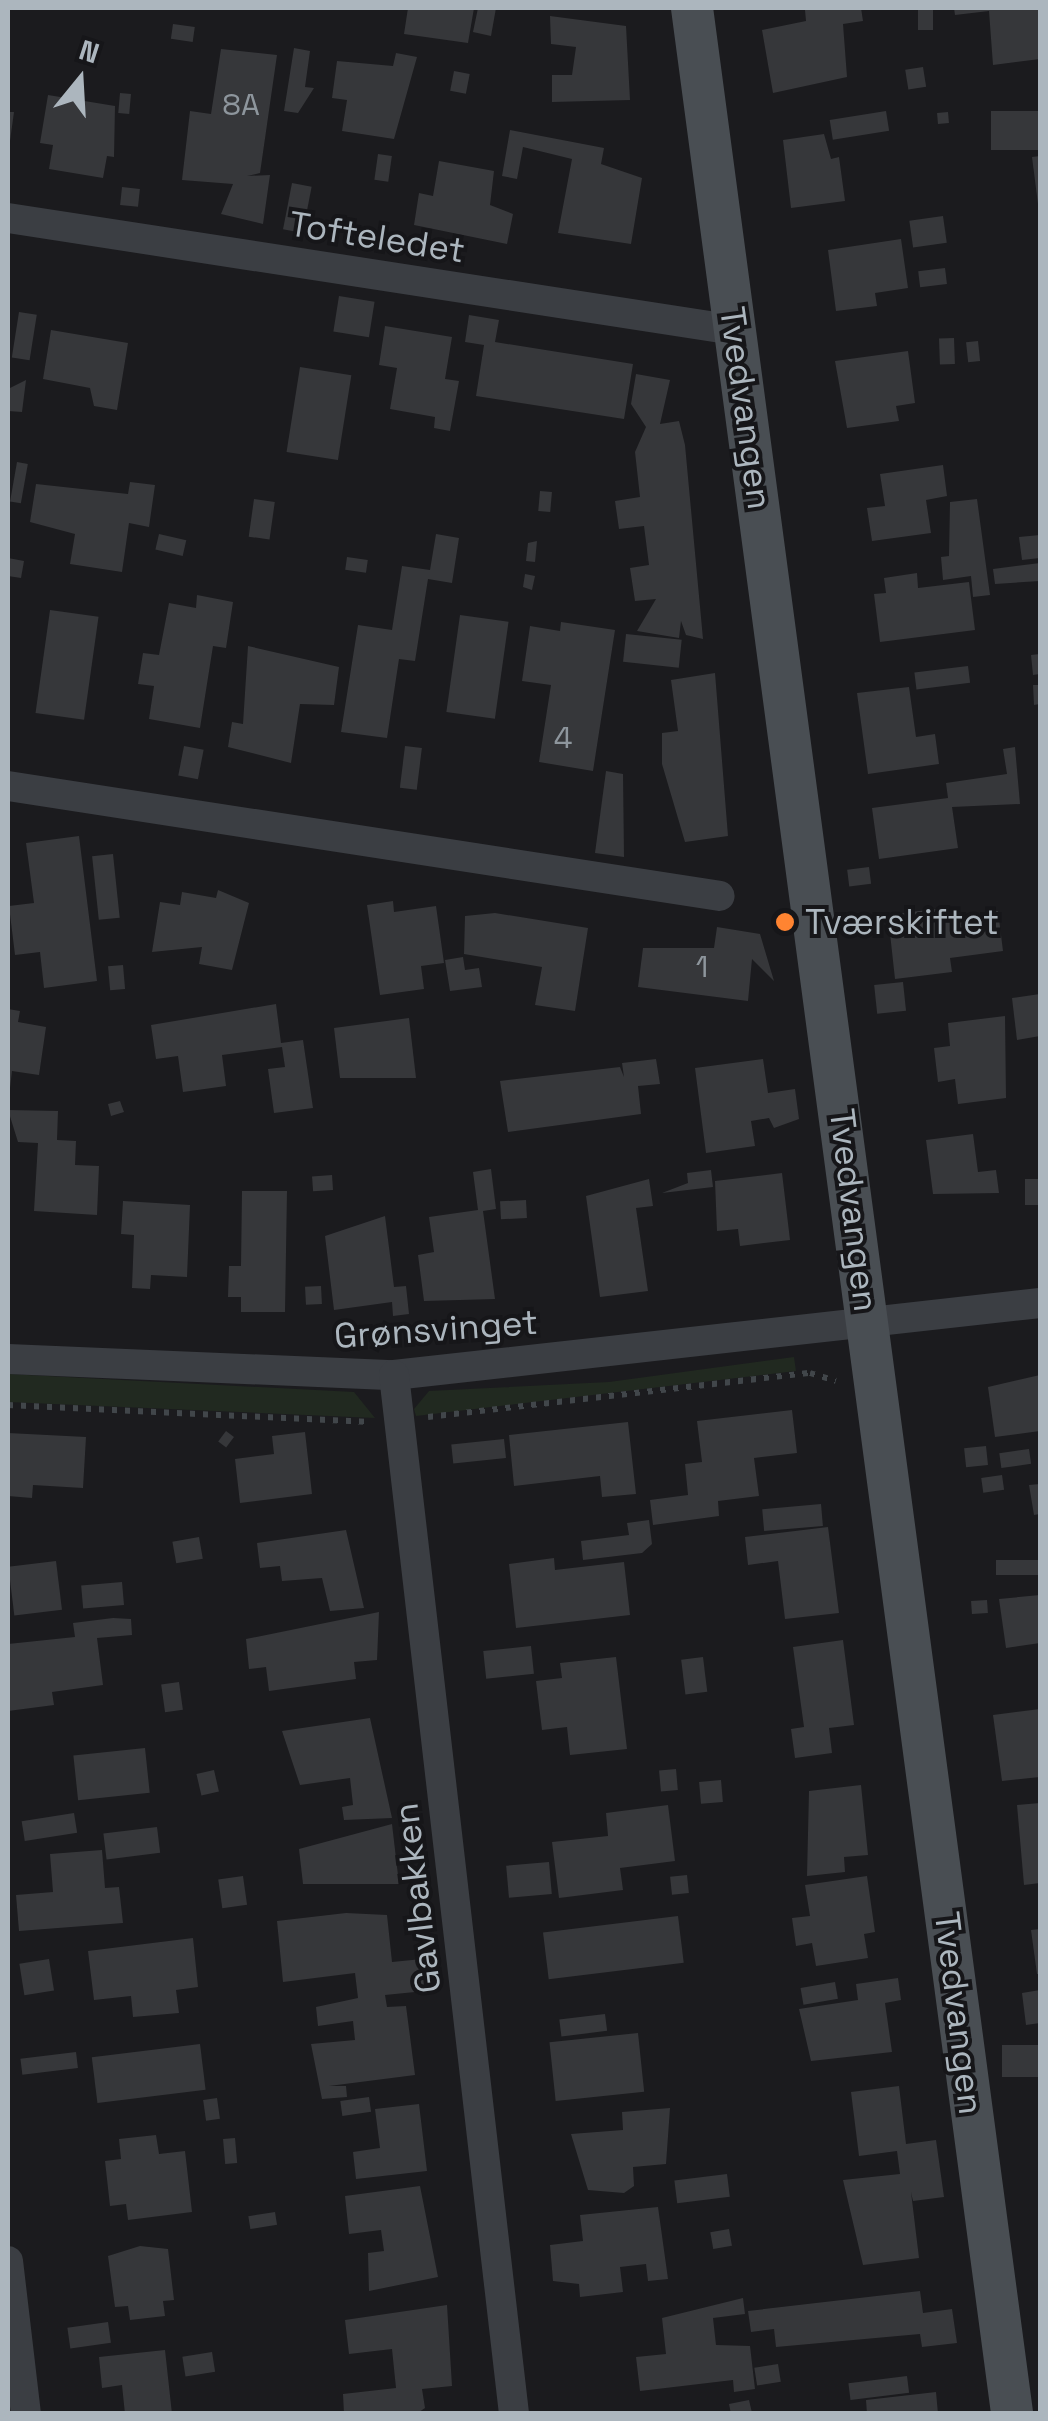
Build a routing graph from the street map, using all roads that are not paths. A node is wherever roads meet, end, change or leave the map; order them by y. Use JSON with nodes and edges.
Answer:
{"nodes":[{"id":1,"x":692,"y":8,"type":"edge"},
{"id":2,"x":8,"y":218,"type":"edge"},
{"id":3,"x":736,"y":330,"type":"junction"},
{"id":4,"x":8,"y":786,"type":"edge"},
{"id":5,"x":720,"y":896,"type":"dead end"},
{"id":6,"x":1040,"y":1302,"type":"edge"},
{"id":7,"x":869,"y":1328,"type":"junction"},
{"id":8,"x":8,"y":1359,"type":"edge"},
{"id":9,"x":394,"y":1375,"type":"junction"},
{"id":10,"x":8,"y":2261,"type":"edge"},
{"id":11,"x":26,"y":2414,"type":"edge"},
{"id":12,"x":514,"y":2414,"type":"edge"},
{"id":13,"x":1012,"y":2414,"type":"edge"}],
"edges":[{"from":1,"to":3,"type":"street","name":"Tvedvangen"},
{"from":2,"to":3,"type":"street","name":"Tofteledet"},
{"from":3,"to":7,"type":"street","name":"Tvedvangen"},
{"from":4,"to":5,"type":"street"},
{"from":6,"to":7,"type":"street","name":"Grønsvinget"},
{"from":7,"to":9,"type":"street","name":"Grønsvinget"},
{"from":7,"to":13,"type":"street","name":"Tvedvangen"},
{"from":8,"to":9,"type":"street","name":"Grønsvinget"},
{"from":9,"to":12,"type":"street","name":"Gavlbakken"},
{"from":10,"to":11,"type":"street"}]}
